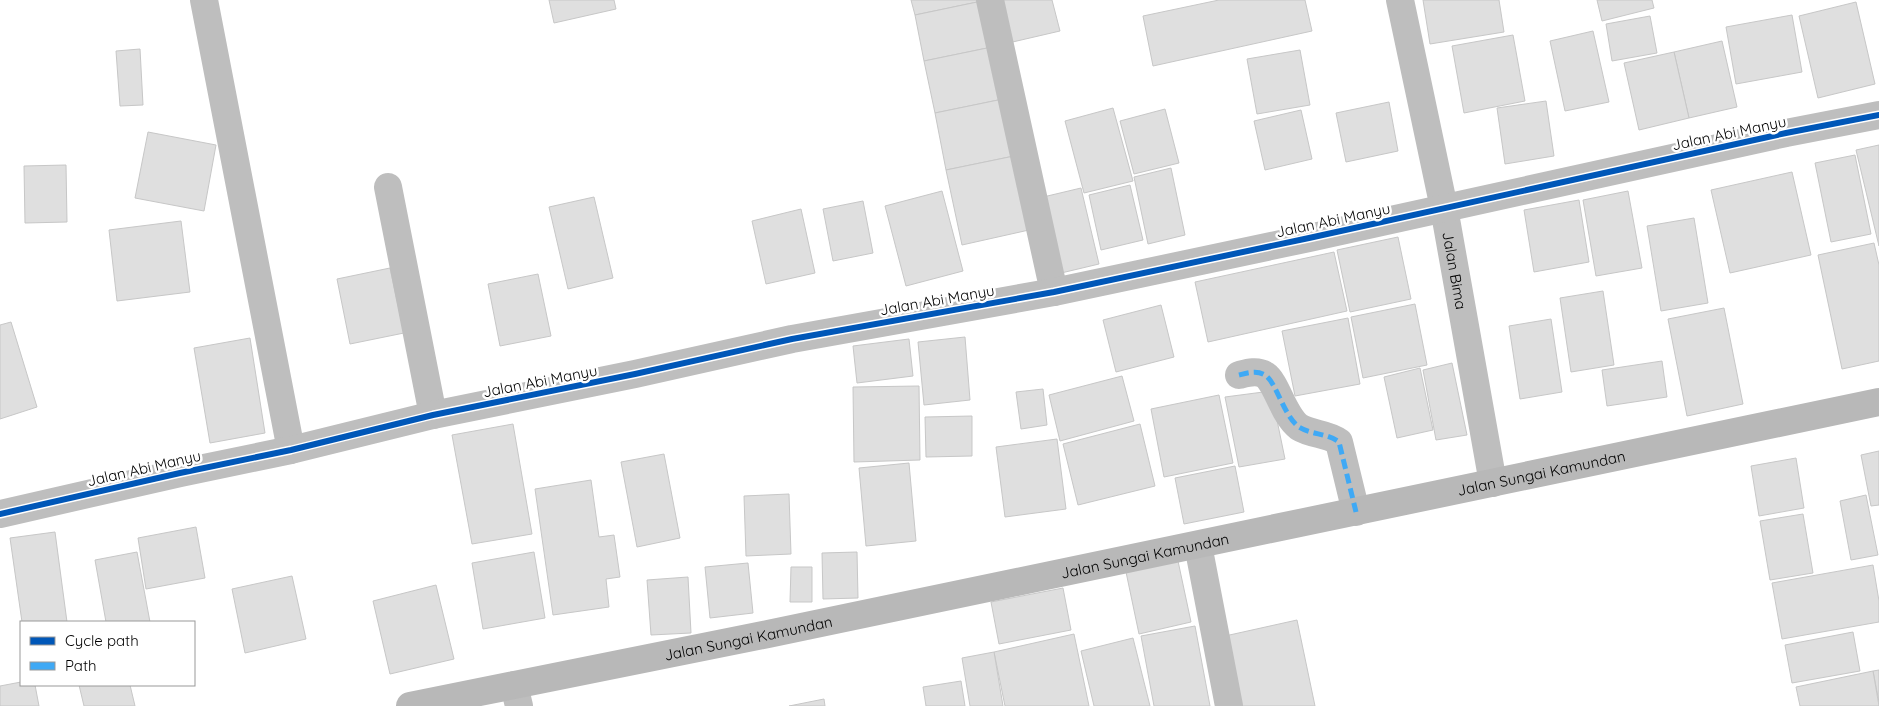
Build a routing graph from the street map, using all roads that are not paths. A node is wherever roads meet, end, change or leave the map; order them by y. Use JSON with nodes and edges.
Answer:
{"nodes":[{"id":1,"x":204,"y":0,"type":"edge"},
{"id":2,"x":990,"y":0,"type":"edge"},
{"id":3,"x":1400,"y":0,"type":"edge"},
{"id":4,"x":1879,"y":115,"type":"edge"},
{"id":5,"x":388,"y":187,"type":"dead end"},
{"id":6,"x":1444,"y":208,"type":"junction"},
{"id":7,"x":1054,"y":292,"type":"junction"},
{"id":8,"x":1239,"y":375,"type":"dead end"},
{"id":9,"x":1879,"y":402,"type":"edge"},
{"id":10,"x":433,"y":415,"type":"junction"},
{"id":11,"x":291,"y":450,"type":"junction"},
{"id":12,"x":1493,"y":483,"type":"junction"},
{"id":13,"x":1356,"y":512,"type":"junction"},
{"id":14,"x":0,"y":514,"type":"edge"},
{"id":15,"x":1198,"y":545,"type":"junction"},
{"id":16,"x":516,"y":696,"type":"edge"},
{"id":17,"x":410,"y":706,"type":"edge"},
{"id":18,"x":1229,"y":706,"type":"edge"}],
"edges":[{"from":1,"to":11,"type":"street"},
{"from":2,"to":7,"type":"street"},
{"from":3,"to":6,"type":"street","name":"Jalan Bima"},
{"from":4,"to":6,"type":"street","name":"Jalan Abi Manyu"},
{"from":5,"to":10,"type":"street"},
{"from":6,"to":7,"type":"street","name":"Jalan Abi Manyu"},
{"from":6,"to":12,"type":"street","name":"Jalan Bima"},
{"from":7,"to":10,"type":"street","name":"Jalan Abi Manyu"},
{"from":8,"to":13,"type":"street"},
{"from":9,"to":12,"type":"main road","name":"Jalan Sungai Kamundan"},
{"from":10,"to":11,"type":"street","name":"Jalan Abi Manyu"},
{"from":11,"to":14,"type":"street","name":"Jalan Abi Manyu"},
{"from":12,"to":13,"type":"main road","name":"Jalan Sungai Kamundan"},
{"from":13,"to":15,"type":"main road","name":"Jalan Sungai Kamundan"},
{"from":15,"to":16,"type":"main road","name":"Jalan Sungai Kamundan"},
{"from":15,"to":18,"type":"street"},
{"from":16,"to":17,"type":"main road","name":"Jalan Sungai Kamundan"}]}
